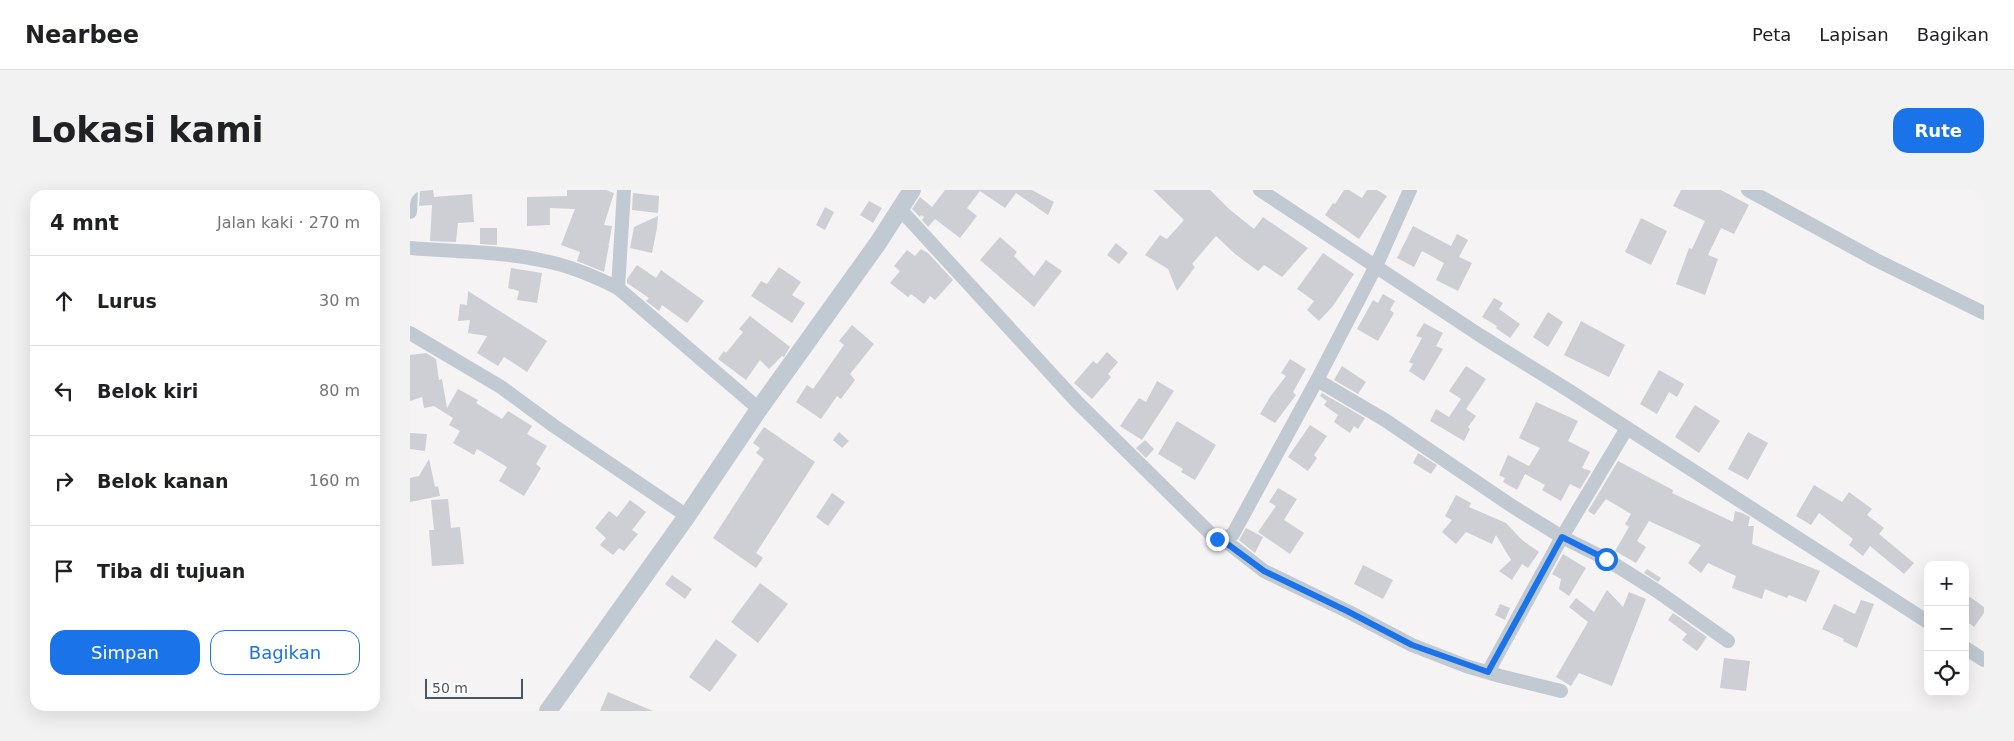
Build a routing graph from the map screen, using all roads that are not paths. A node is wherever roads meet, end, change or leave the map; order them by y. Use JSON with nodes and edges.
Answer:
{"nodes":[{"id":1,"x":410,"y":190,"type":"edge"},
{"id":2,"x":624,"y":190,"type":"edge"},
{"id":3,"x":912,"y":190,"type":"edge"},
{"id":4,"x":1260,"y":190,"type":"edge"},
{"id":5,"x":1410,"y":190,"type":"edge"},
{"id":6,"x":1748,"y":190,"type":"edge"},
{"id":7,"x":899,"y":208,"type":"junction"},
{"id":8,"x":410,"y":212,"type":"edge"},
{"id":9,"x":410,"y":248,"type":"edge"},
{"id":10,"x":1376,"y":266,"type":"junction"},
{"id":11,"x":618,"y":288,"type":"junction"},
{"id":12,"x":1984,"y":313,"type":"edge"},
{"id":13,"x":410,"y":333,"type":"edge"},
{"id":14,"x":1318,"y":380,"type":"junction"},
{"id":15,"x":759,"y":409,"type":"junction"},
{"id":16,"x":1626,"y":428,"type":"junction"},
{"id":17,"x":687,"y":516,"type":"junction"},
{"id":18,"x":1562,"y":537,"type":"junction"},
{"id":19,"x":1222,"y":540,"type":"junction"},
{"id":20,"x":1924,"y":619,"type":"edge"},
{"id":21,"x":1728,"y":641,"type":"dead end"},
{"id":22,"x":1969,"y":651,"type":"edge"},
{"id":23,"x":1984,"y":660,"type":"edge"},
{"id":24,"x":1488,"y":672,"type":"junction"},
{"id":25,"x":1561,"y":691,"type":"dead end"},
{"id":26,"x":548,"y":711,"type":"edge"}],
"edges":[{"from":1,"to":8,"type":"street"},
{"from":2,"to":11,"type":"street"},
{"from":3,"to":7,"type":"street"},
{"from":4,"to":10,"type":"street"},
{"from":5,"to":10,"type":"street"},
{"from":6,"to":12,"type":"street"},
{"from":7,"to":15,"type":"street"},
{"from":7,"to":19,"type":"street"},
{"from":9,"to":11,"type":"street"},
{"from":10,"to":14,"type":"street"},
{"from":10,"to":16,"type":"street"},
{"from":11,"to":15,"type":"street"},
{"from":13,"to":17,"type":"street"},
{"from":14,"to":18,"type":"street"},
{"from":14,"to":19,"type":"street"},
{"from":15,"to":17,"type":"street"},
{"from":16,"to":18,"type":"street"},
{"from":16,"to":20,"type":"street"},
{"from":17,"to":26,"type":"street"},
{"from":18,"to":21,"type":"street"},
{"from":18,"to":24,"type":"street"},
{"from":19,"to":24,"type":"street"},
{"from":22,"to":23,"type":"street"},
{"from":24,"to":25,"type":"street"}]}
